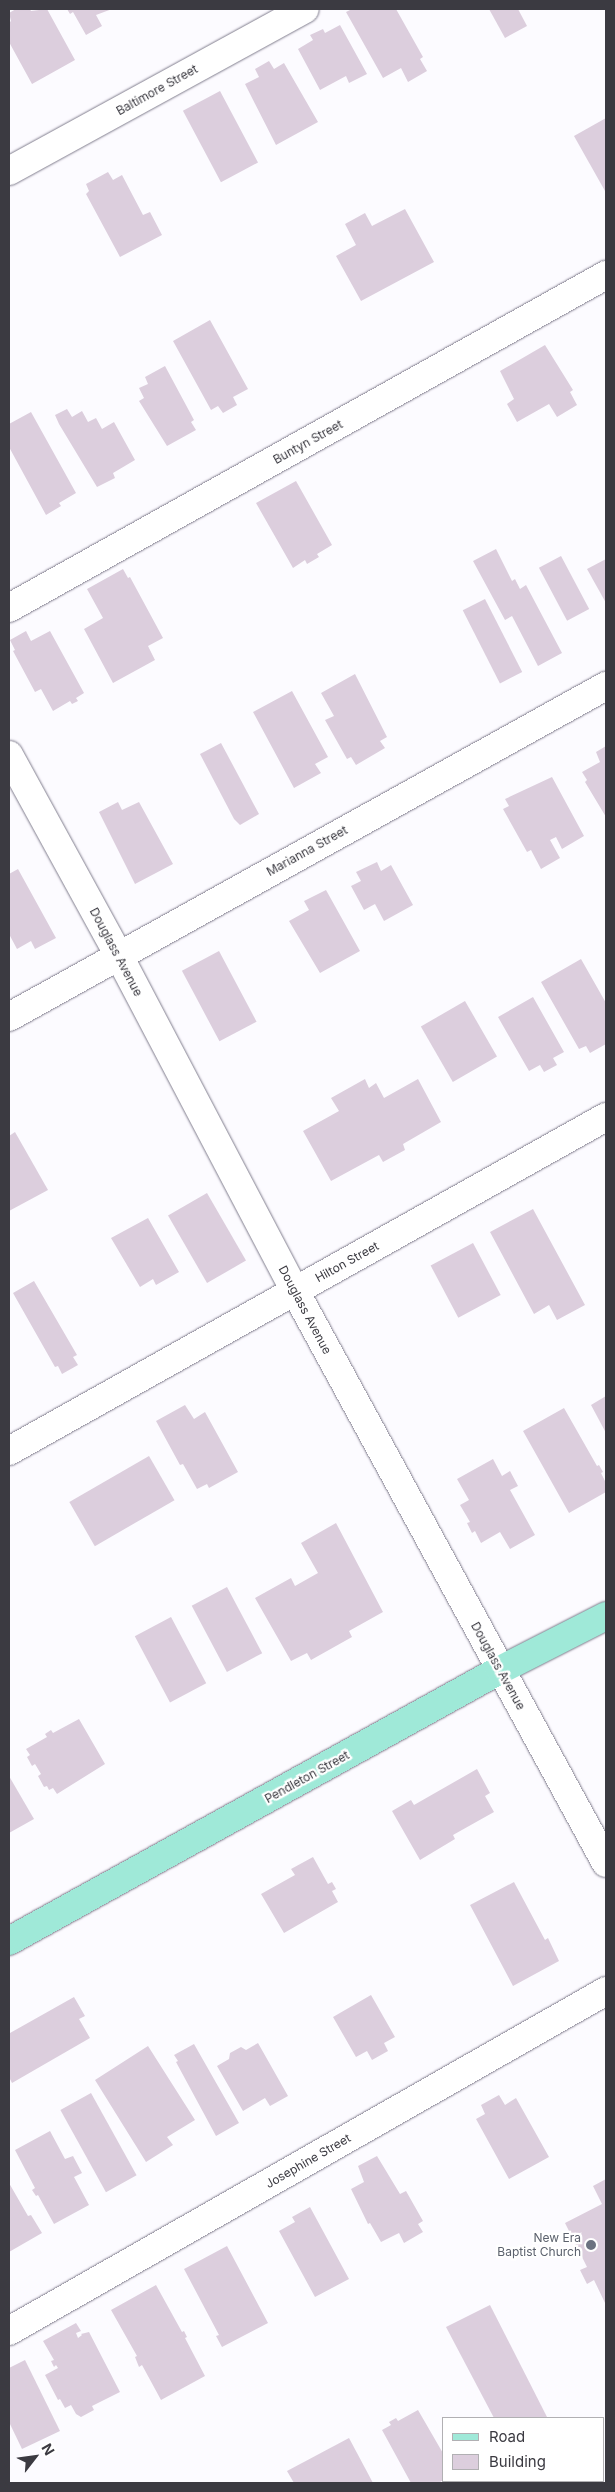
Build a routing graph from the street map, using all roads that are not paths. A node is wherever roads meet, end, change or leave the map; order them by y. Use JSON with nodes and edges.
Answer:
{"nodes":[{"id":1,"x":305,"y":9,"type":"edge"},
{"id":2,"x":9,"y":171,"type":"edge"},
{"id":3,"x":606,"y":275,"type":"edge"},
{"id":4,"x":9,"y":608,"type":"edge"},
{"id":5,"x":606,"y":686,"type":"edge"},
{"id":6,"x":9,"y":755,"type":"edge"},
{"id":7,"x":119,"y":956,"type":"junction"},
{"id":8,"x":9,"y":1017,"type":"edge"},
{"id":9,"x":606,"y":1117,"type":"edge"},
{"id":10,"x":295,"y":1291,"type":"junction"},
{"id":11,"x":9,"y":1451,"type":"edge"},
{"id":12,"x":606,"y":1616,"type":"edge"},
{"id":13,"x":500,"y":1670,"type":"junction"},
{"id":14,"x":606,"y":1862,"type":"edge"},
{"id":15,"x":9,"y":1941,"type":"edge"},
{"id":16,"x":606,"y":1991,"type":"edge"},
{"id":17,"x":9,"y":2331,"type":"edge"}],
"edges":[{"from":1,"to":2,"type":"street","name":"Baltimore Street"},
{"from":3,"to":4,"type":"street","name":"Buntyn Street"},
{"from":5,"to":7,"type":"street","name":"Marianna Street"},
{"from":6,"to":7,"type":"street","name":"Douglass Avenue"},
{"from":7,"to":8,"type":"street","name":"Marianna Street"},
{"from":7,"to":10,"type":"street","name":"Douglass Avenue"},
{"from":9,"to":10,"type":"street","name":"Hilton Street"},
{"from":10,"to":11,"type":"street","name":"Hilton Street"},
{"from":10,"to":13,"type":"street","name":"Douglass Avenue"},
{"from":12,"to":13,"type":"main road","name":"Pendleton Street"},
{"from":13,"to":14,"type":"street","name":"Douglass Avenue"},
{"from":13,"to":15,"type":"main road","name":"Pendleton Street"},
{"from":16,"to":17,"type":"street","name":"Josephine Street"}]}
